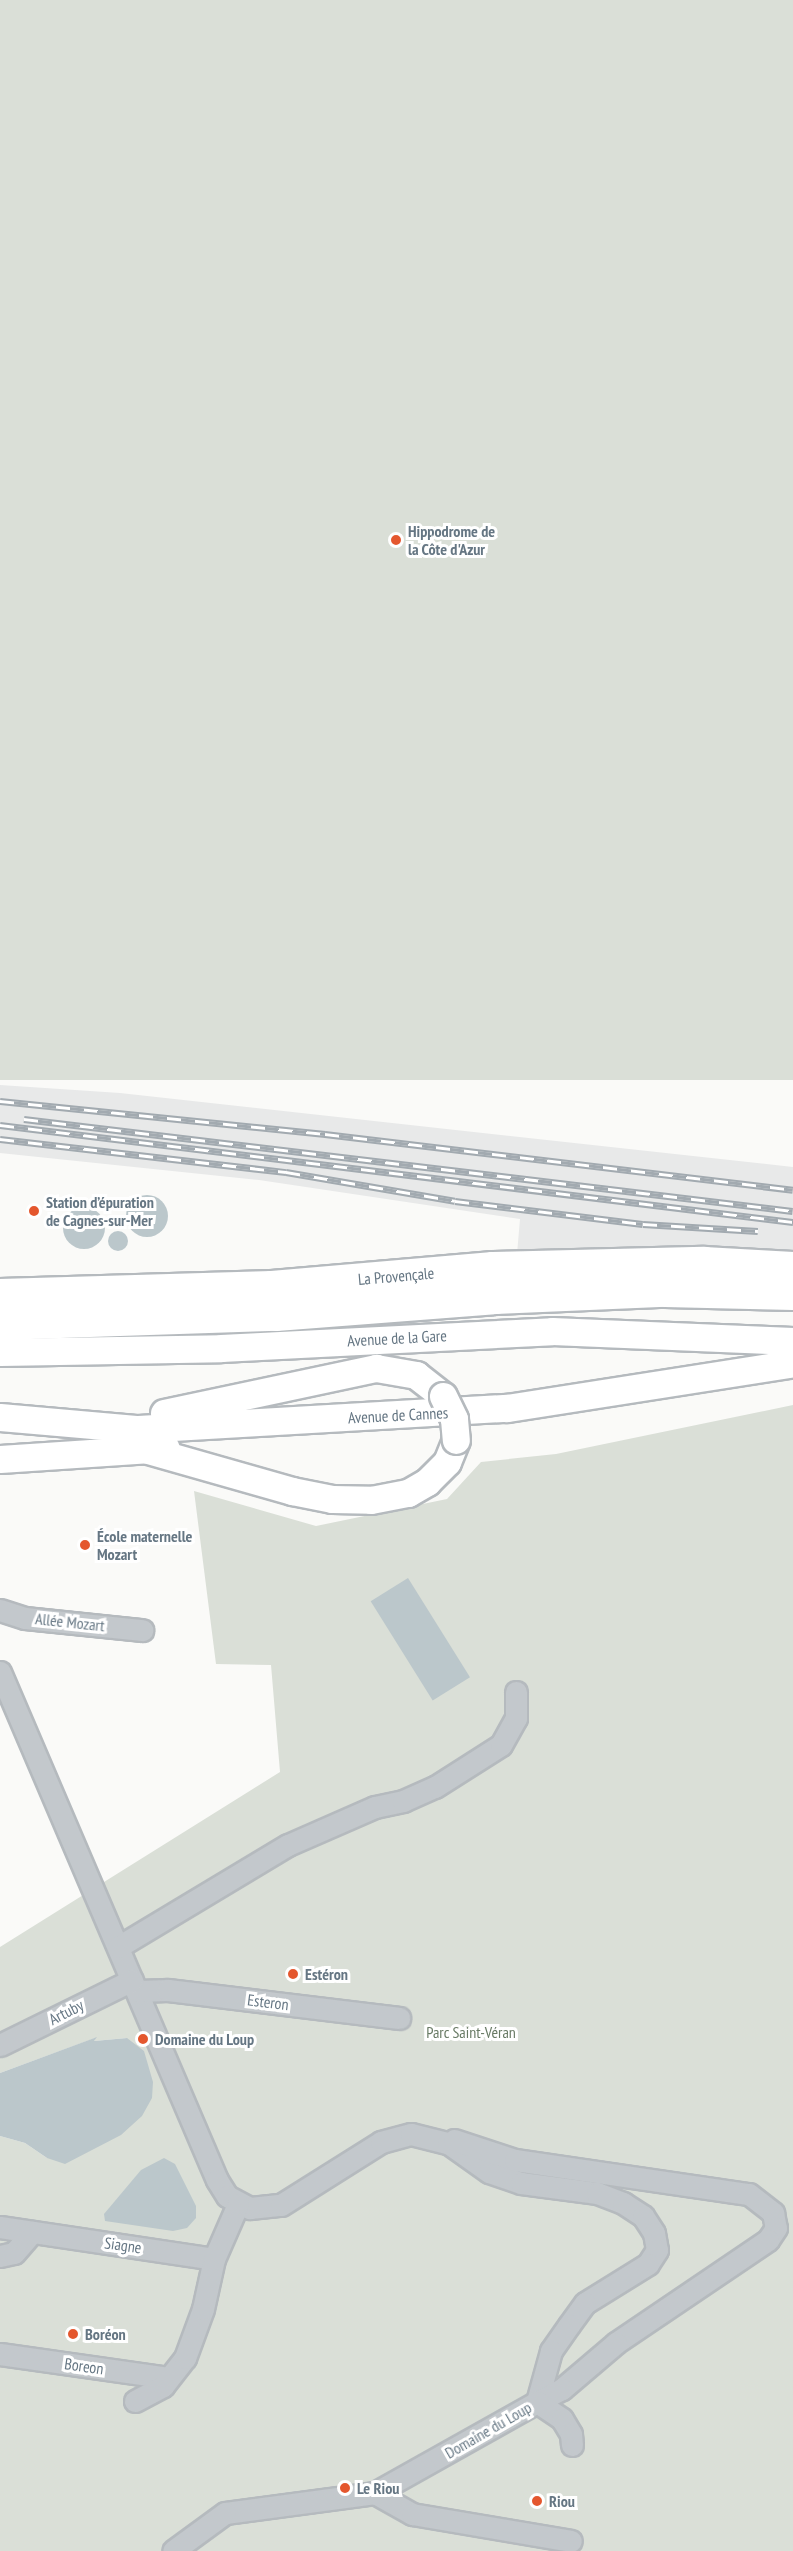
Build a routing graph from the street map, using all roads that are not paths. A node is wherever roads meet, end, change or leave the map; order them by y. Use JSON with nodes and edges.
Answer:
{"nodes":[{"id":1,"x":793,"y":1268,"type":"edge"},
{"id":2,"x":793,"y":1294,"type":"edge"},
{"id":3,"x":0,"y":1295,"type":"edge"},
{"id":4,"x":495,"y":1298,"type":"junction"},
{"id":5,"x":793,"y":1314,"type":"edge"},
{"id":6,"x":0,"y":1324,"type":"edge"},
{"id":7,"x":793,"y":1341,"type":"edge"},
{"id":8,"x":0,"y":1352,"type":"edge"},
{"id":9,"x":793,"y":1363,"type":"edge"},
{"id":10,"x":793,"y":1375,"type":"edge"},
{"id":11,"x":0,"y":1417,"type":"edge"},
{"id":12,"x":72,"y":1423,"type":"junction"},
{"id":13,"x":0,"y":1430,"type":"edge"},
{"id":14,"x":224,"y":1441,"type":"junction"},
{"id":15,"x":148,"y":1450,"type":"junction"},
{"id":16,"x":2,"y":1460,"type":"edge"},
{"id":17,"x":0,"y":1610,"type":"edge"},
{"id":18,"x":142,"y":1630,"type":"dead end"},
{"id":19,"x":0,"y":1672,"type":"edge"},
{"id":20,"x":516,"y":1692,"type":"dead end"},
{"id":21,"x":118,"y":1947,"type":"junction"},
{"id":22,"x":135,"y":1985,"type":"junction"},
{"id":23,"x":399,"y":2018,"type":"dead end"},
{"id":24,"x":0,"y":2045,"type":"edge"},
{"id":25,"x":430,"y":2137,"type":"junction"},
{"id":26,"x":238,"y":2204,"type":"junction"},
{"id":27,"x":0,"y":2227,"type":"edge"},
{"id":28,"x":32,"y":2232,"type":"junction"},
{"id":29,"x":0,"y":2256,"type":"edge"},
{"id":30,"x":214,"y":2259,"type":"junction"},
{"id":31,"x":0,"y":2354,"type":"edge"},
{"id":32,"x":168,"y":2378,"type":"junction"},
{"id":33,"x":135,"y":2401,"type":"dead end"},
{"id":34,"x":537,"y":2402,"type":"junction"},
{"id":35,"x":572,"y":2445,"type":"dead end"},
{"id":36,"x":375,"y":2493,"type":"junction"},
{"id":37,"x":571,"y":2541,"type":"dead end"},
{"id":38,"x":173,"y":2551,"type":"edge"}],
"edges":[{"from":1,"to":3,"type":"highway","name":"La Provençale"},
{"from":2,"to":4,"type":"highway","name":"La Provençale"},
{"from":4,"to":5,"type":"highway"},
{"from":4,"to":6,"type":"highway","name":"La Provençale"},
{"from":7,"to":8,"type":"main road","name":"Avenue de la Gare"},
{"from":9,"to":12,"type":"main road","name":"Avenue de Cannes"},
{"from":10,"to":14,"type":"main road","name":"Avenue de Cannes"},
{"from":11,"to":12,"type":"main road","name":"Avenue de Cannes"},
{"from":12,"to":15,"type":"main road","bridge":true},
{"from":13,"to":14,"type":"main road","name":"Avenue de Cannes"},
{"from":14,"to":15,"type":"main road"},
{"from":15,"to":16,"type":"main road"},
{"from":17,"to":18,"type":"street","name":"Allée Mozart"},
{"from":19,"to":21,"type":"street"},
{"from":20,"to":21,"type":"street"},
{"from":21,"to":22,"type":"street"},
{"from":22,"to":23,"type":"street","name":"Esteron"},
{"from":22,"to":24,"type":"street","name":"Artuby"},
{"from":22,"to":26,"type":"street"},
{"from":25,"to":26,"type":"street","name":"Domaine du Loup"},
{"from":25,"to":34,"type":"street","name":"Domaine du Loup"},
{"from":25,"to":34,"type":"street"},
{"from":26,"to":30,"type":"street"},
{"from":27,"to":28,"type":"street","name":"Siagne"},
{"from":28,"to":29,"type":"street"},
{"from":28,"to":30,"type":"street","name":"Siagne"},
{"from":30,"to":32,"type":"street"},
{"from":31,"to":32,"type":"street","name":"Boreon"},
{"from":32,"to":33,"type":"street"},
{"from":34,"to":35,"type":"street"},
{"from":34,"to":36,"type":"street","name":"Domaine du Loup"},
{"from":36,"to":37,"type":"street"},
{"from":36,"to":38,"type":"street","name":"Domaine du Loup"}]}
